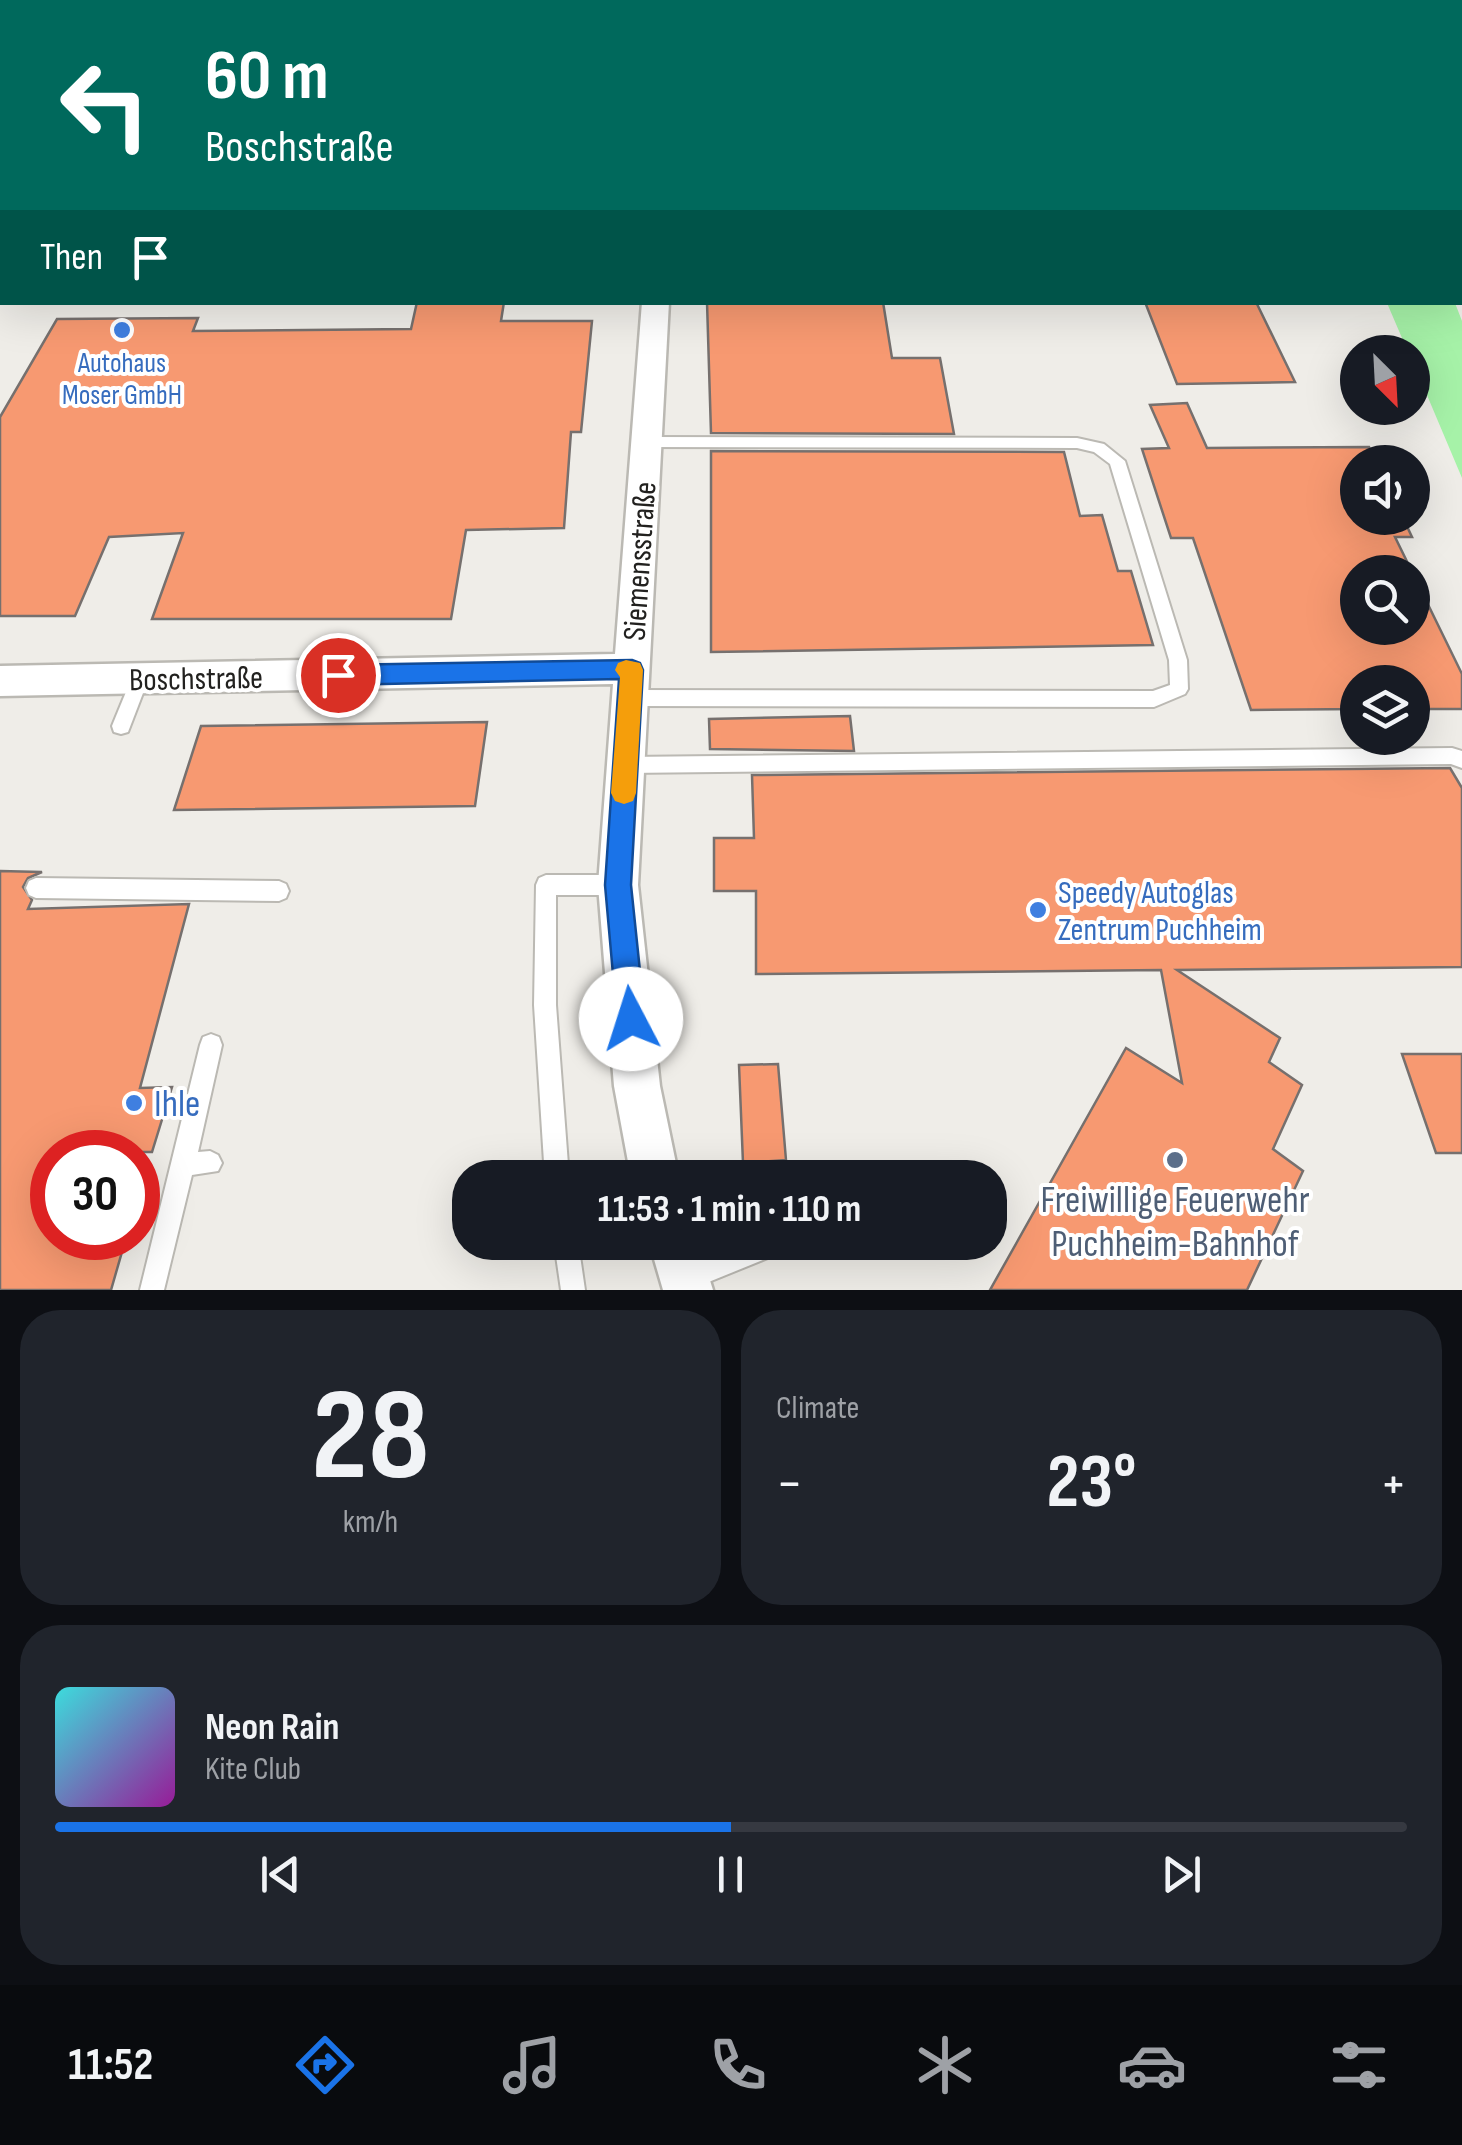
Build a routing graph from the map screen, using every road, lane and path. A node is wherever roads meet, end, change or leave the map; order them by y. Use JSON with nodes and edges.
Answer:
{"nodes":[{"id":1,"x":656,"y":305,"type":"edge"},
{"id":2,"x":646,"y":442,"type":"junction"},
{"id":3,"x":139,"y":680,"type":"junction"},
{"id":4,"x":0,"y":681,"type":"edge"},
{"id":5,"x":631,"y":684,"type":"junction"},
{"id":6,"x":122,"y":726,"type":"dead end"},
{"id":7,"x":1462,"y":760,"type":"edge"},
{"id":8,"x":626,"y":765,"type":"junction"},
{"id":9,"x":618,"y":885,"type":"junction"},
{"id":10,"x":36,"y":888,"type":"dead end"},
{"id":11,"x":278,"y":891,"type":"dead end"},
{"id":12,"x":211,"y":1045,"type":"dead end"},
{"id":13,"x":556,"y":1160,"type":"edge"},
{"id":14,"x":651,"y":1160,"type":"edge"},
{"id":15,"x":210,"y":1163,"type":"dead end"},
{"id":16,"x":183,"y":1164,"type":"junction"},
{"id":17,"x":569,"y":1260,"type":"edge"},
{"id":18,"x":718,"y":1260,"type":"edge"},
{"id":19,"x":682,"y":1271,"type":"edge"},
{"id":20,"x":152,"y":1290,"type":"edge"},
{"id":21,"x":573,"y":1290,"type":"edge"}],
"edges":[{"from":1,"to":2,"type":"street","name":"Siemensstraße"},
{"from":2,"to":5,"type":"street","name":"Siemensstraße"},
{"from":2,"to":5,"type":"lane"},
{"from":3,"to":4,"type":"street","name":"Boschstraße"},
{"from":3,"to":5,"type":"street","name":"Boschstraße"},
{"from":3,"to":6,"type":"lane"},
{"from":5,"to":8,"type":"street","name":"Siemensstraße"},
{"from":7,"to":8,"type":"lane"},
{"from":8,"to":9,"type":"street","name":"Siemensstraße"},
{"from":9,"to":13,"type":"lane"},
{"from":9,"to":14,"type":"street","name":"Siemensstraße"},
{"from":10,"to":11,"type":"lane"},
{"from":12,"to":16,"type":"lane"},
{"from":15,"to":16,"type":"lane"},
{"from":16,"to":20,"type":"lane"},
{"from":17,"to":21,"type":"lane"},
{"from":18,"to":19,"type":"lane"}]}
